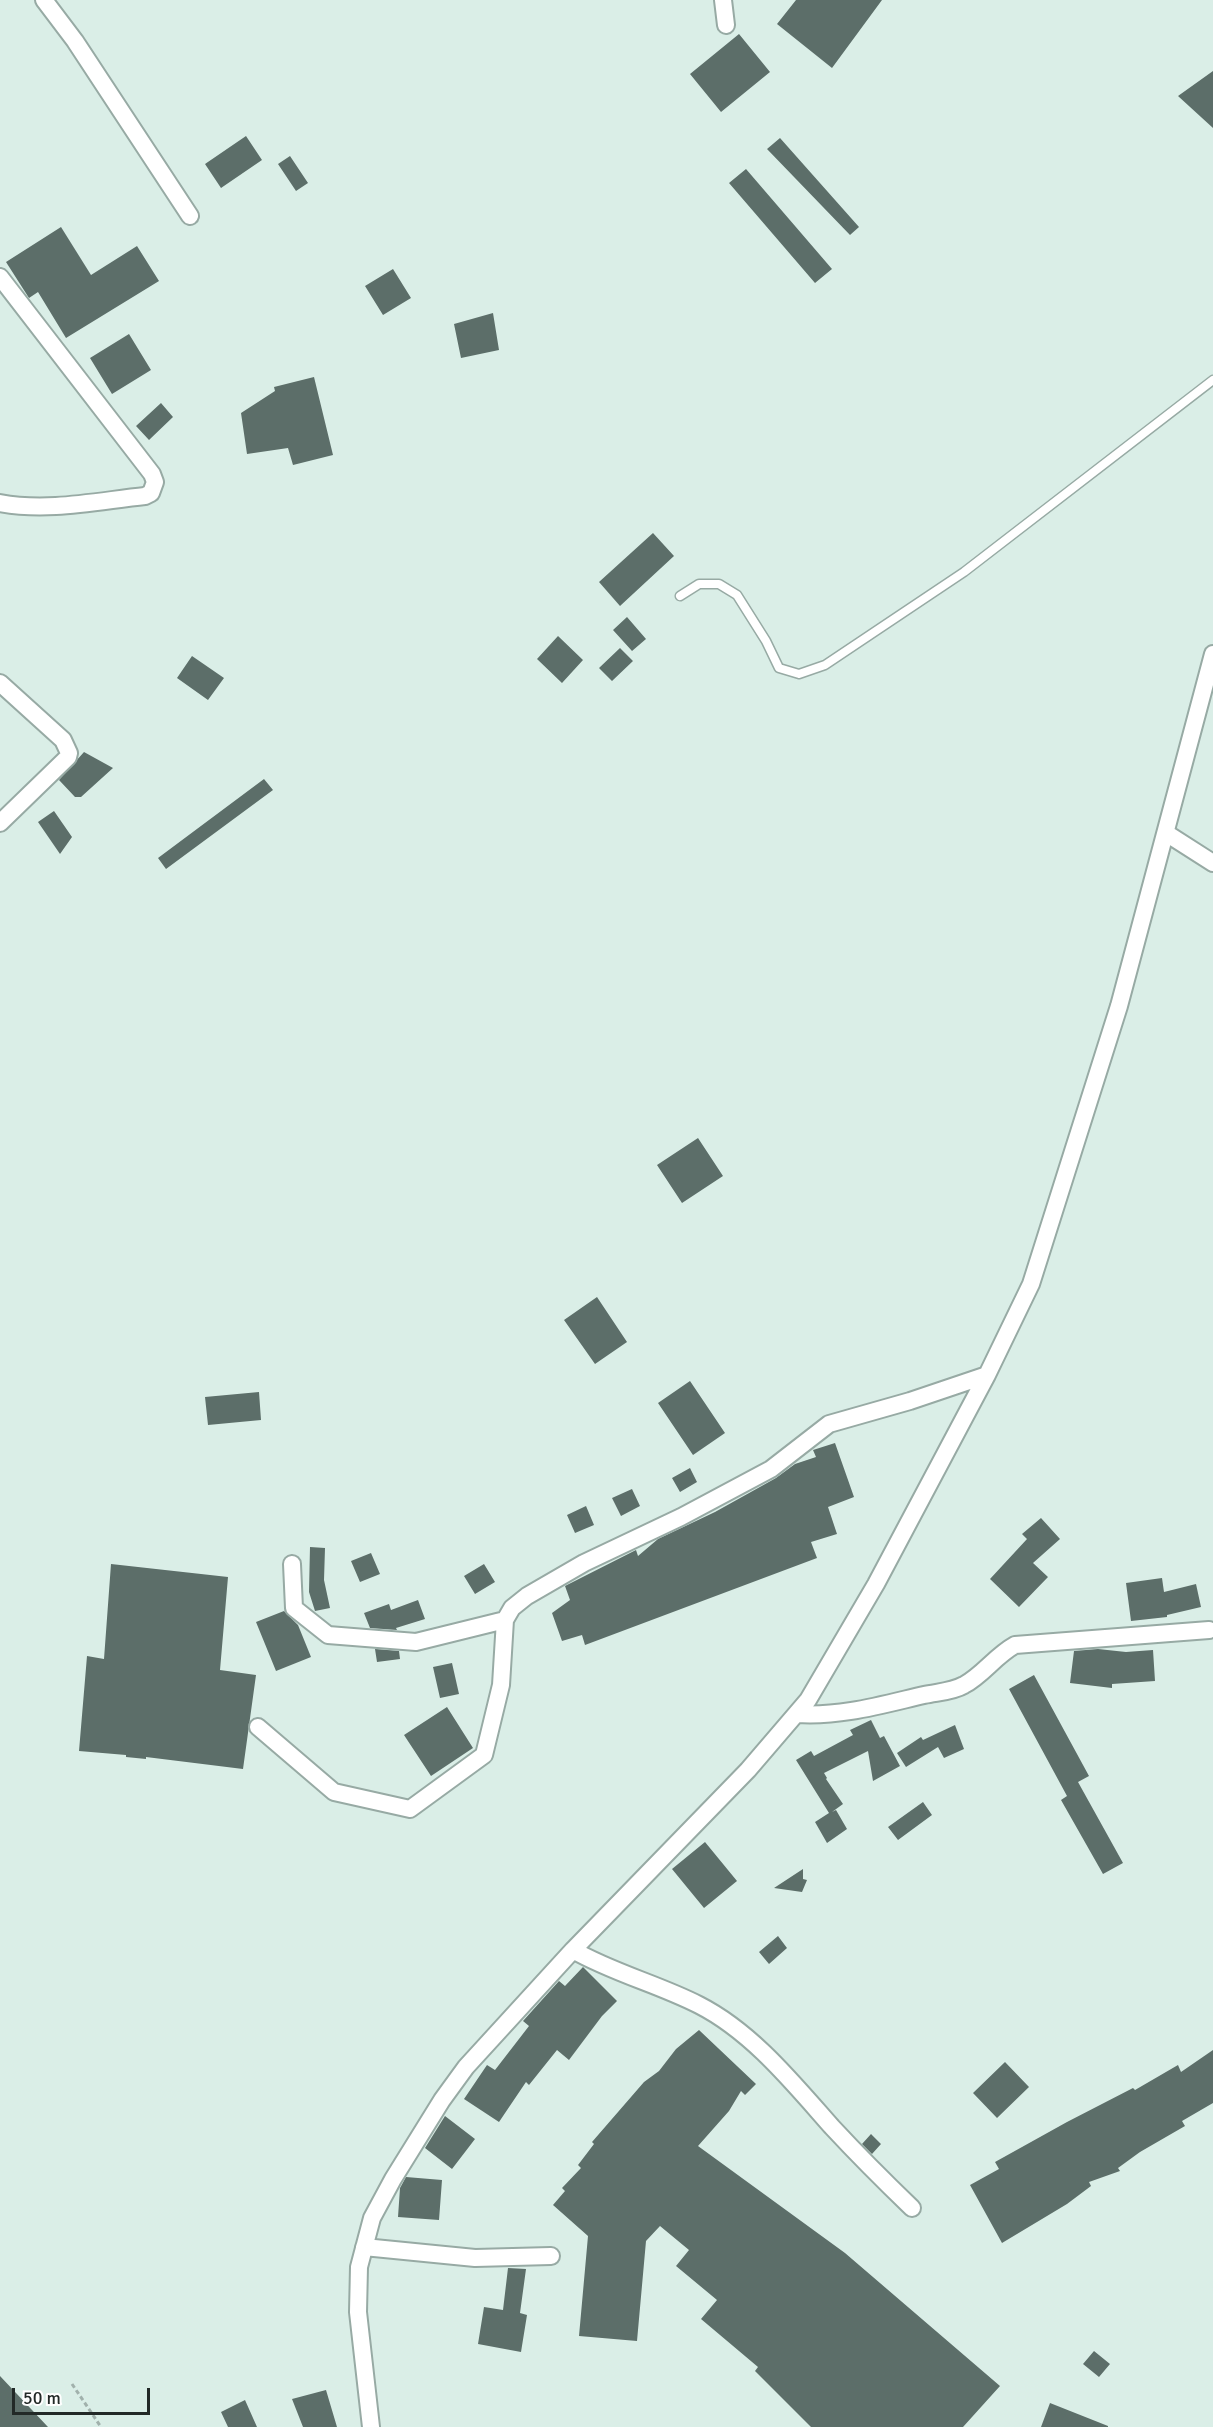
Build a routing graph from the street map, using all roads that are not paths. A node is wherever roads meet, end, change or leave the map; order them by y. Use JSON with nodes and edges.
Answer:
{"nodes":[{"id":1,"x":44,"y":0,"type":"edge"},
{"id":2,"x":723,"y":0,"type":"edge"},
{"id":3,"x":726,"y":26,"type":"dead end"},
{"id":4,"x":190,"y":216,"type":"dead end"},
{"id":5,"x":0,"y":277,"type":"edge"},
{"id":6,"x":1213,"y":380,"type":"edge"},
{"id":7,"x":0,"y":503,"type":"edge"},
{"id":8,"x":680,"y":596,"type":"dead end"},
{"id":9,"x":1213,"y":654,"type":"edge"},
{"id":10,"x":0,"y":683,"type":"edge"},
{"id":11,"x":0,"y":823,"type":"edge"},
{"id":12,"x":1166,"y":833,"type":"junction"},
{"id":13,"x":1213,"y":863,"type":"edge"},
{"id":14,"x":987,"y":1375,"type":"junction"},
{"id":15,"x":292,"y":1564,"type":"dead end"},
{"id":16,"x":506,"y":1620,"type":"junction"},
{"id":17,"x":1209,"y":1630,"type":"dead end"},
{"id":18,"x":796,"y":1714,"type":"junction"},
{"id":19,"x":258,"y":1727,"type":"dead end"},
{"id":20,"x":573,"y":1950,"type":"junction"},
{"id":21,"x":912,"y":2208,"type":"dead end"},
{"id":22,"x":364,"y":2247,"type":"junction"},
{"id":23,"x":551,"y":2256,"type":"dead end"},
{"id":24,"x":371,"y":2427,"type":"edge"}],
"edges":[{"from":1,"to":4,"type":"street"},
{"from":2,"to":3,"type":"street"},
{"from":5,"to":7,"type":"street"},
{"from":6,"to":8,"type":"lane"},
{"from":9,"to":12,"type":"street"},
{"from":10,"to":11,"type":"street"},
{"from":12,"to":13,"type":"street"},
{"from":12,"to":14,"type":"street"},
{"from":14,"to":16,"type":"street"},
{"from":14,"to":18,"type":"street"},
{"from":15,"to":16,"type":"street"},
{"from":16,"to":19,"type":"street"},
{"from":17,"to":18,"type":"street"},
{"from":18,"to":20,"type":"street"},
{"from":20,"to":21,"type":"street"},
{"from":20,"to":22,"type":"street"},
{"from":22,"to":23,"type":"street"},
{"from":22,"to":24,"type":"street"}]}
